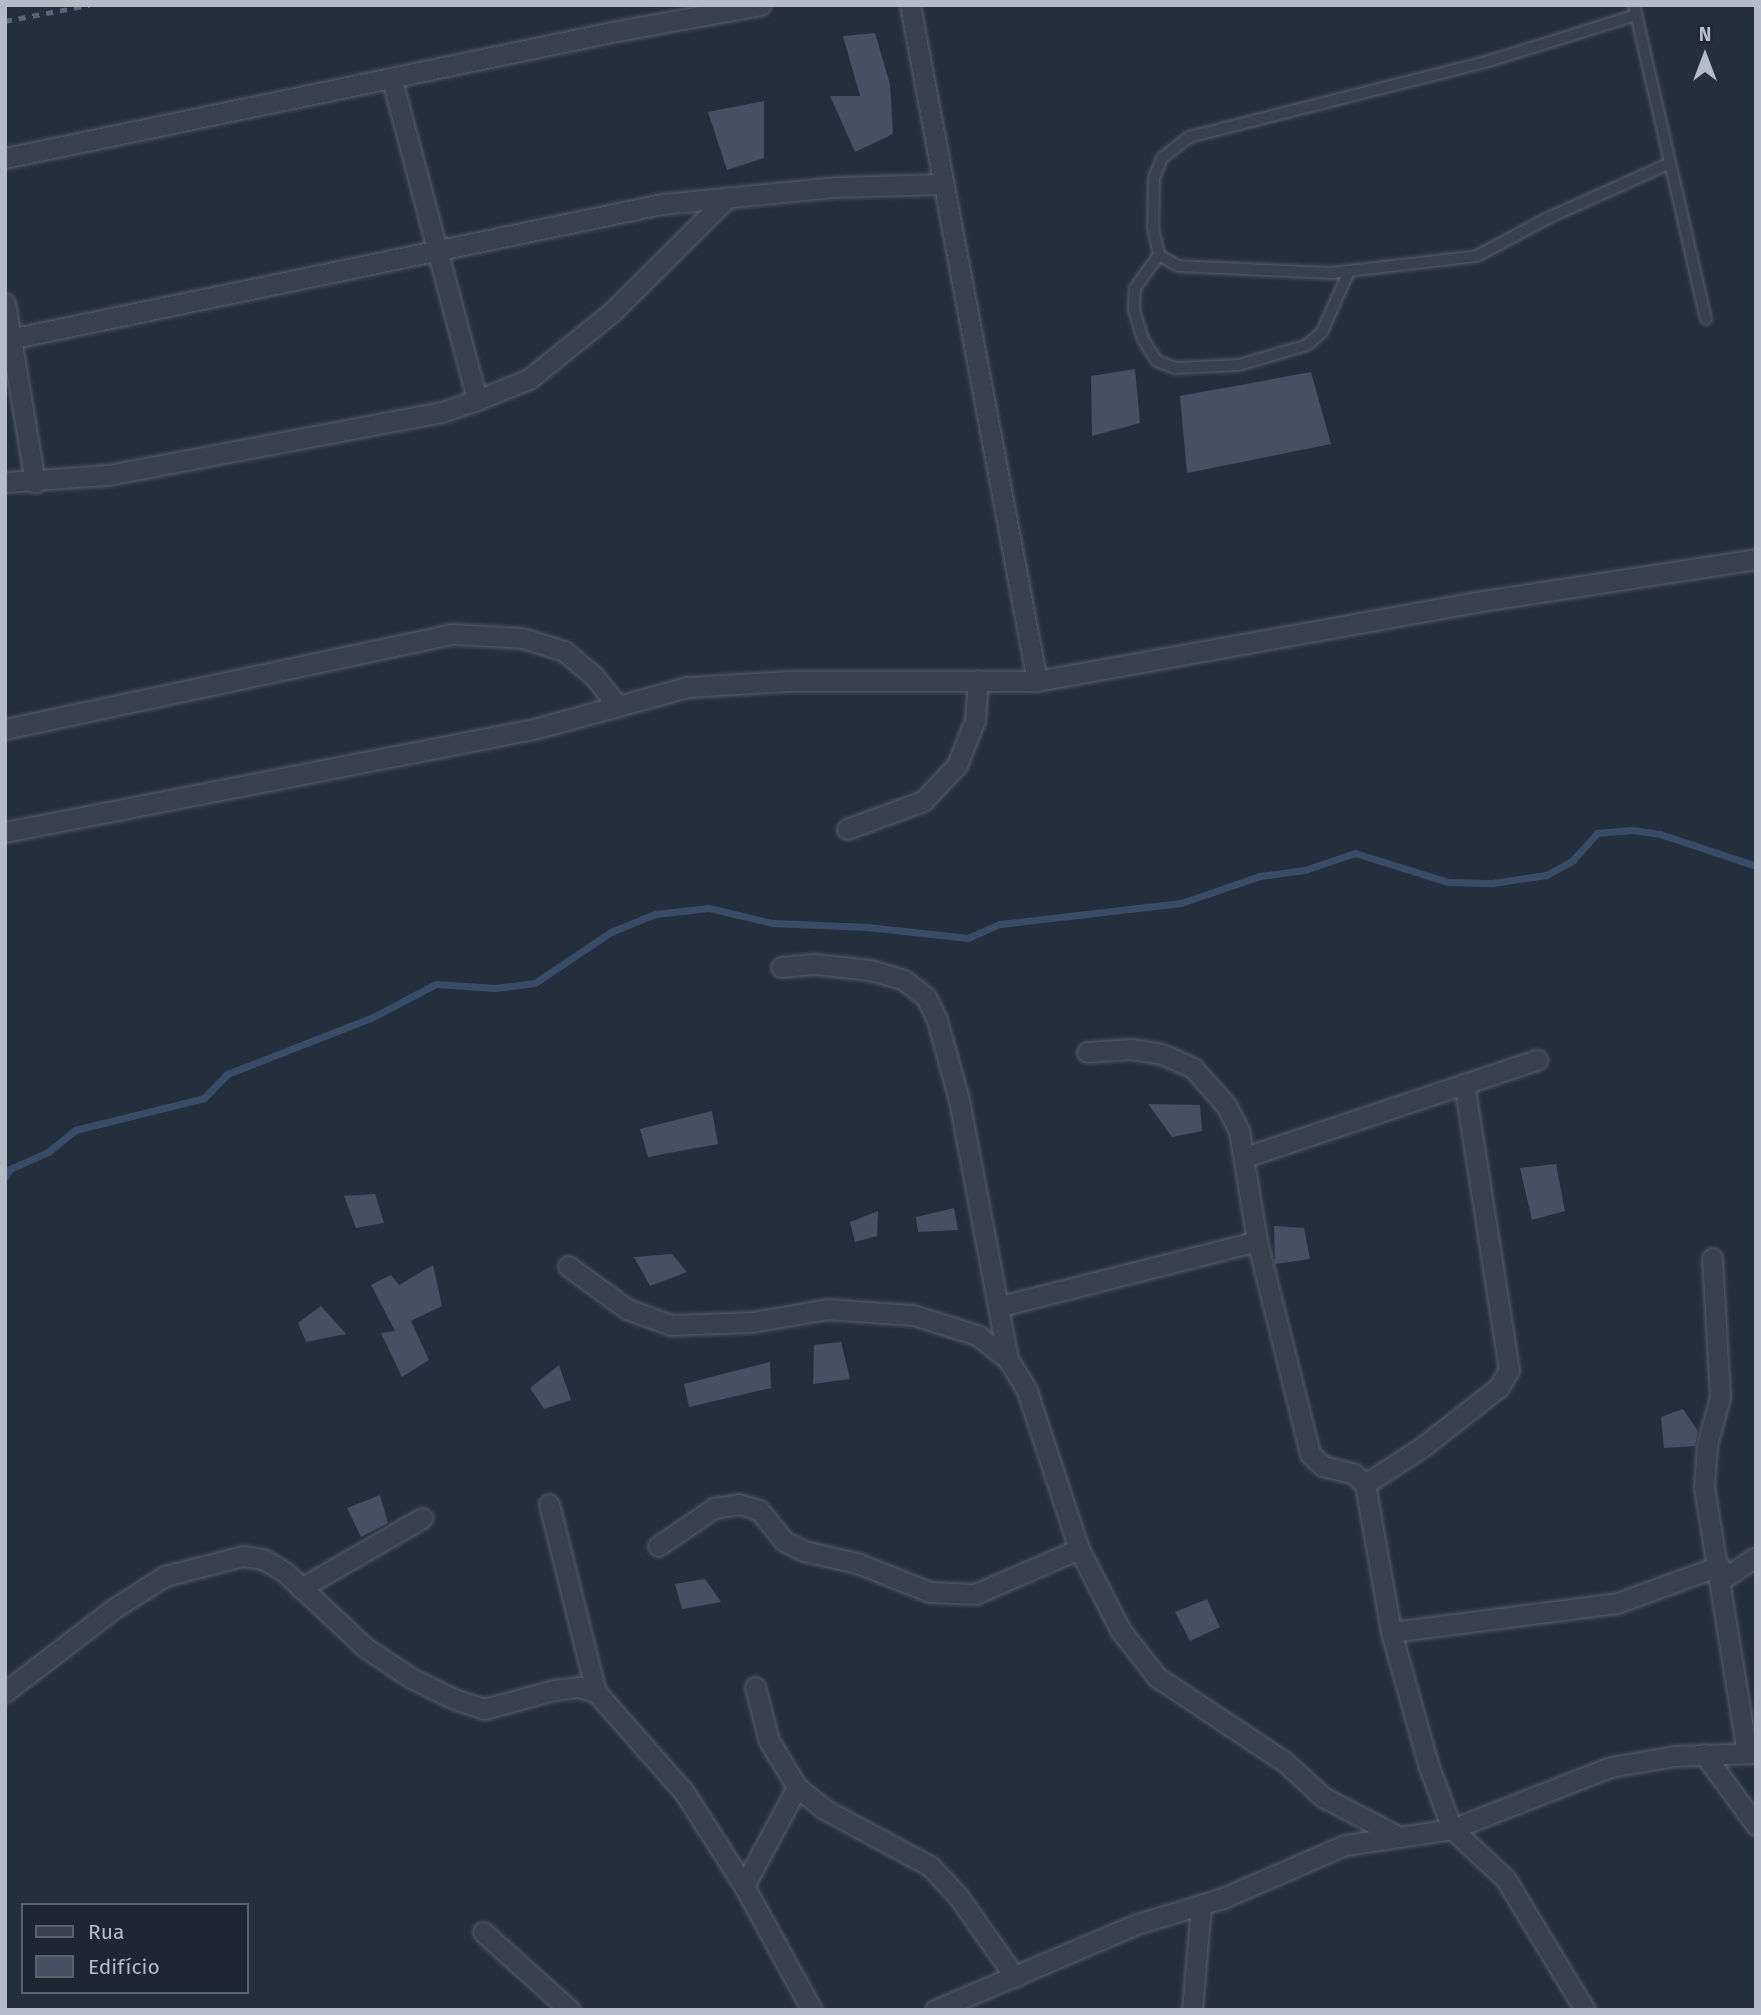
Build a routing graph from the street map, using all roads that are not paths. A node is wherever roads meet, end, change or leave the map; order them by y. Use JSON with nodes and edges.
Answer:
{"nodes":[{"id":1,"x":761,"y":5,"type":"edge"},
{"id":2,"x":910,"y":5,"type":"edge"},
{"id":3,"x":1635,"y":10,"type":"edge"},
{"id":4,"x":391,"y":80,"type":"junction"},
{"id":5,"x":5,"y":158,"type":"edge"},
{"id":6,"x":1668,"y":164,"type":"junction"},
{"id":7,"x":942,"y":184,"type":"junction"},
{"id":8,"x":728,"y":197,"type":"junction"},
{"id":9,"x":435,"y":249,"type":"junction"},
{"id":10,"x":1158,"y":255,"type":"junction"},
{"id":11,"x":1349,"y":271,"type":"junction"},
{"id":12,"x":5,"y":303,"type":"edge"},
{"id":13,"x":1706,"y":319,"type":"dead end"},
{"id":14,"x":10,"y":339,"type":"edge"},
{"id":15,"x":477,"y":400,"type":"junction"},
{"id":16,"x":5,"y":482,"type":"edge"},
{"id":17,"x":35,"y":483,"type":"junction"},
{"id":18,"x":1756,"y":559,"type":"edge"},
{"id":19,"x":978,"y":680,"type":"junction"},
{"id":20,"x":1037,"y":681,"type":"junction"},
{"id":21,"x":616,"y":704,"type":"junction"},
{"id":22,"x":5,"y":729,"type":"edge"},
{"id":23,"x":847,"y":828,"type":"dead end"},
{"id":24,"x":5,"y":832,"type":"edge"},
{"id":25,"x":781,"y":967,"type":"dead end"},
{"id":26,"x":1087,"y":1052,"type":"dead end"},
{"id":27,"x":1536,"y":1060,"type":"dead end"},
{"id":28,"x":1464,"y":1084,"type":"junction"},
{"id":29,"x":1245,"y":1157,"type":"junction"},
{"id":30,"x":1257,"y":1241,"type":"junction"},
{"id":31,"x":1712,"y":1258,"type":"dead end"},
{"id":32,"x":568,"y":1266,"type":"dead end"},
{"id":33,"x":1001,"y":1306,"type":"junction"},
{"id":34,"x":1009,"y":1359,"type":"junction"},
{"id":35,"x":1365,"y":1484,"type":"junction"},
{"id":36,"x":549,"y":1504,"type":"dead end"},
{"id":37,"x":422,"y":1518,"type":"dead end"},
{"id":38,"x":658,"y":1546,"type":"dead end"},
{"id":39,"x":1079,"y":1549,"type":"junction"},
{"id":40,"x":1756,"y":1557,"type":"edge"},
{"id":41,"x":1721,"y":1573,"type":"junction"},
{"id":42,"x":301,"y":1588,"type":"junction"},
{"id":43,"x":1391,"y":1632,"type":"junction"},
{"id":44,"x":755,"y":1687,"type":"dead end"},
{"id":45,"x":5,"y":1692,"type":"edge"},
{"id":46,"x":596,"y":1692,"type":"junction"},
{"id":47,"x":1751,"y":1753,"type":"edge"},
{"id":48,"x":1704,"y":1754,"type":"junction"},
{"id":49,"x":797,"y":1787,"type":"junction"},
{"id":50,"x":1756,"y":1825,"type":"edge"},
{"id":51,"x":1452,"y":1829,"type":"junction"},
{"id":52,"x":1400,"y":1837,"type":"junction"},
{"id":53,"x":744,"y":1886,"type":"junction"},
{"id":54,"x":1201,"y":1905,"type":"junction"},
{"id":55,"x":483,"y":1932,"type":"dead end"},
{"id":56,"x":1015,"y":1977,"type":"junction"},
{"id":57,"x":570,"y":2010,"type":"edge"},
{"id":58,"x":812,"y":2010,"type":"edge"},
{"id":59,"x":935,"y":2010,"type":"edge"},
{"id":60,"x":1192,"y":2010,"type":"edge"},
{"id":61,"x":1586,"y":2010,"type":"edge"}],
"edges":[{"from":1,"to":4,"type":"street"},
{"from":2,"to":7,"type":"street"},
{"from":3,"to":6,"type":"lane"},
{"from":3,"to":10,"type":"lane"},
{"from":4,"to":5,"type":"street"},
{"from":4,"to":9,"type":"street"},
{"from":6,"to":11,"type":"lane"},
{"from":6,"to":13,"type":"lane"},
{"from":7,"to":8,"type":"street"},
{"from":7,"to":20,"type":"street"},
{"from":8,"to":9,"type":"street"},
{"from":8,"to":15,"type":"street"},
{"from":9,"to":14,"type":"street"},
{"from":9,"to":15,"type":"street"},
{"from":10,"to":11,"type":"lane"},
{"from":10,"to":11,"type":"lane"},
{"from":12,"to":14,"type":"street"},
{"from":14,"to":17,"type":"street"},
{"from":15,"to":17,"type":"street"},
{"from":16,"to":17,"type":"street"},
{"from":18,"to":20,"type":"street"},
{"from":19,"to":20,"type":"street"},
{"from":19,"to":21,"type":"street"},
{"from":19,"to":23,"type":"street"},
{"from":21,"to":22,"type":"street"},
{"from":21,"to":24,"type":"street"},
{"from":25,"to":33,"type":"street"},
{"from":26,"to":29,"type":"street"},
{"from":27,"to":28,"type":"street"},
{"from":28,"to":29,"type":"street"},
{"from":28,"to":35,"type":"street"},
{"from":29,"to":30,"type":"street"},
{"from":30,"to":33,"type":"street"},
{"from":30,"to":35,"type":"street"},
{"from":31,"to":41,"type":"street"},
{"from":32,"to":34,"type":"street"},
{"from":33,"to":34,"type":"street"},
{"from":34,"to":39,"type":"street"},
{"from":35,"to":43,"type":"street"},
{"from":36,"to":46,"type":"street"},
{"from":37,"to":42,"type":"street"},
{"from":38,"to":39,"type":"street"},
{"from":39,"to":52,"type":"street"},
{"from":40,"to":41,"type":"street"},
{"from":41,"to":43,"type":"street"},
{"from":41,"to":47,"type":"street"},
{"from":42,"to":45,"type":"street"},
{"from":42,"to":46,"type":"street"},
{"from":43,"to":51,"type":"street"},
{"from":44,"to":49,"type":"street"},
{"from":46,"to":53,"type":"street"},
{"from":47,"to":48,"type":"street"},
{"from":48,"to":50,"type":"street"},
{"from":48,"to":51,"type":"street"},
{"from":49,"to":53,"type":"street"},
{"from":49,"to":56,"type":"street"},
{"from":51,"to":52,"type":"street"},
{"from":51,"to":61,"type":"street"},
{"from":52,"to":54,"type":"street"},
{"from":53,"to":58,"type":"street"},
{"from":54,"to":56,"type":"street"},
{"from":54,"to":60,"type":"street"},
{"from":55,"to":57,"type":"street"},
{"from":56,"to":59,"type":"street"}]}
